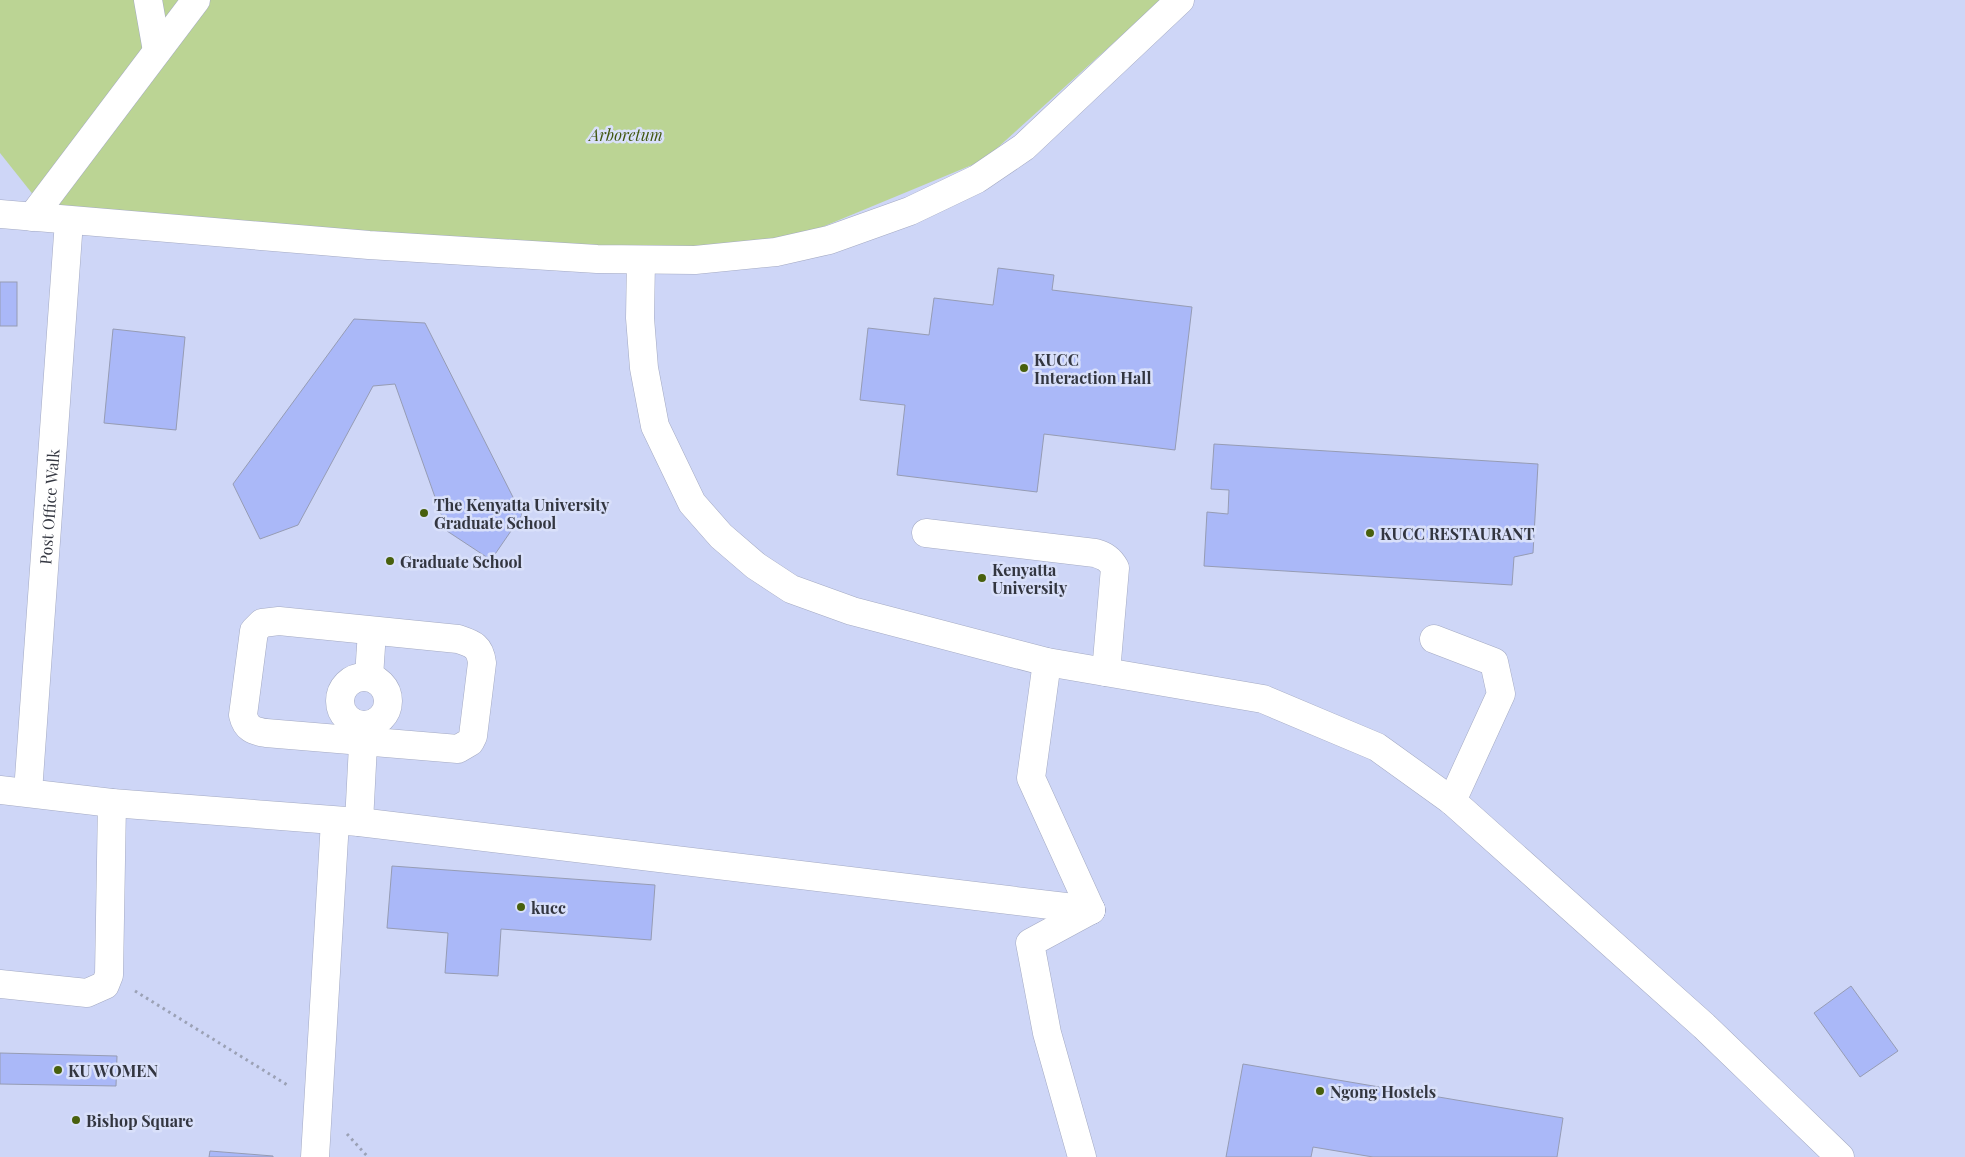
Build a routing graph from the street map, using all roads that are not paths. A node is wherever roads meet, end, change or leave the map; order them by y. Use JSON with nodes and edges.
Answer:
{"nodes":[{"id":1,"x":148,"y":0,"type":"edge"},
{"id":2,"x":196,"y":0,"type":"edge"},
{"id":3,"x":1180,"y":0,"type":"edge"},
{"id":4,"x":157,"y":51,"type":"junction"},
{"id":5,"x":0,"y":214,"type":"edge"},
{"id":6,"x":32,"y":217,"type":"junction"},
{"id":7,"x":69,"y":221,"type":"junction"},
{"id":8,"x":641,"y":260,"type":"junction"},
{"id":9,"x":926,"y":533,"type":"dead end"},
{"id":10,"x":372,"y":631,"type":"junction"},
{"id":11,"x":1434,"y":639,"type":"dead end"},
{"id":12,"x":1047,"y":662,"type":"junction"},
{"id":13,"x":1106,"y":672,"type":"junction"},
{"id":14,"x":369,"y":677,"type":"junction"},
{"id":15,"x":363,"y":733,"type":"junction"},
{"id":16,"x":0,"y":790,"type":"edge"},
{"id":17,"x":28,"y":792,"type":"junction"},
{"id":18,"x":1452,"y":801,"type":"junction"},
{"id":19,"x":112,"y":803,"type":"junction"},
{"id":20,"x":347,"y":821,"type":"junction"},
{"id":21,"x":1091,"y":910,"type":"junction"},
{"id":22,"x":0,"y":984,"type":"edge"},
{"id":23,"x":316,"y":1157,"type":"edge"},
{"id":24,"x":1082,"y":1157,"type":"edge"},
{"id":25,"x":1840,"y":1157,"type":"edge"}],
"edges":[{"from":1,"to":4,"type":"lane"},
{"from":2,"to":4,"type":"lane"},
{"from":3,"to":8,"type":"lane"},
{"from":4,"to":6,"type":"lane"},
{"from":5,"to":6,"type":"lane"},
{"from":6,"to":7,"type":"lane"},
{"from":7,"to":8,"type":"lane"},
{"from":7,"to":17,"type":"lane","name":"Post Office Walk"},
{"from":8,"to":12,"type":"lane"},
{"from":9,"to":13,"type":"lane"},
{"from":10,"to":14,"type":"lane"},
{"from":10,"to":15,"type":"lane"},
{"from":10,"to":15,"type":"lane"},
{"from":11,"to":18,"type":"lane"},
{"from":12,"to":13,"type":"lane"},
{"from":12,"to":21,"type":"lane"},
{"from":13,"to":18,"type":"lane"},
{"from":14,"to":15,"type":"lane"},
{"from":14,"to":15,"type":"lane"},
{"from":15,"to":20,"type":"lane"},
{"from":16,"to":17,"type":"lane"},
{"from":17,"to":19,"type":"lane"},
{"from":18,"to":25,"type":"lane"},
{"from":19,"to":20,"type":"lane"},
{"from":19,"to":22,"type":"lane"},
{"from":20,"to":21,"type":"lane"},
{"from":20,"to":23,"type":"lane"},
{"from":21,"to":24,"type":"lane"}]}
